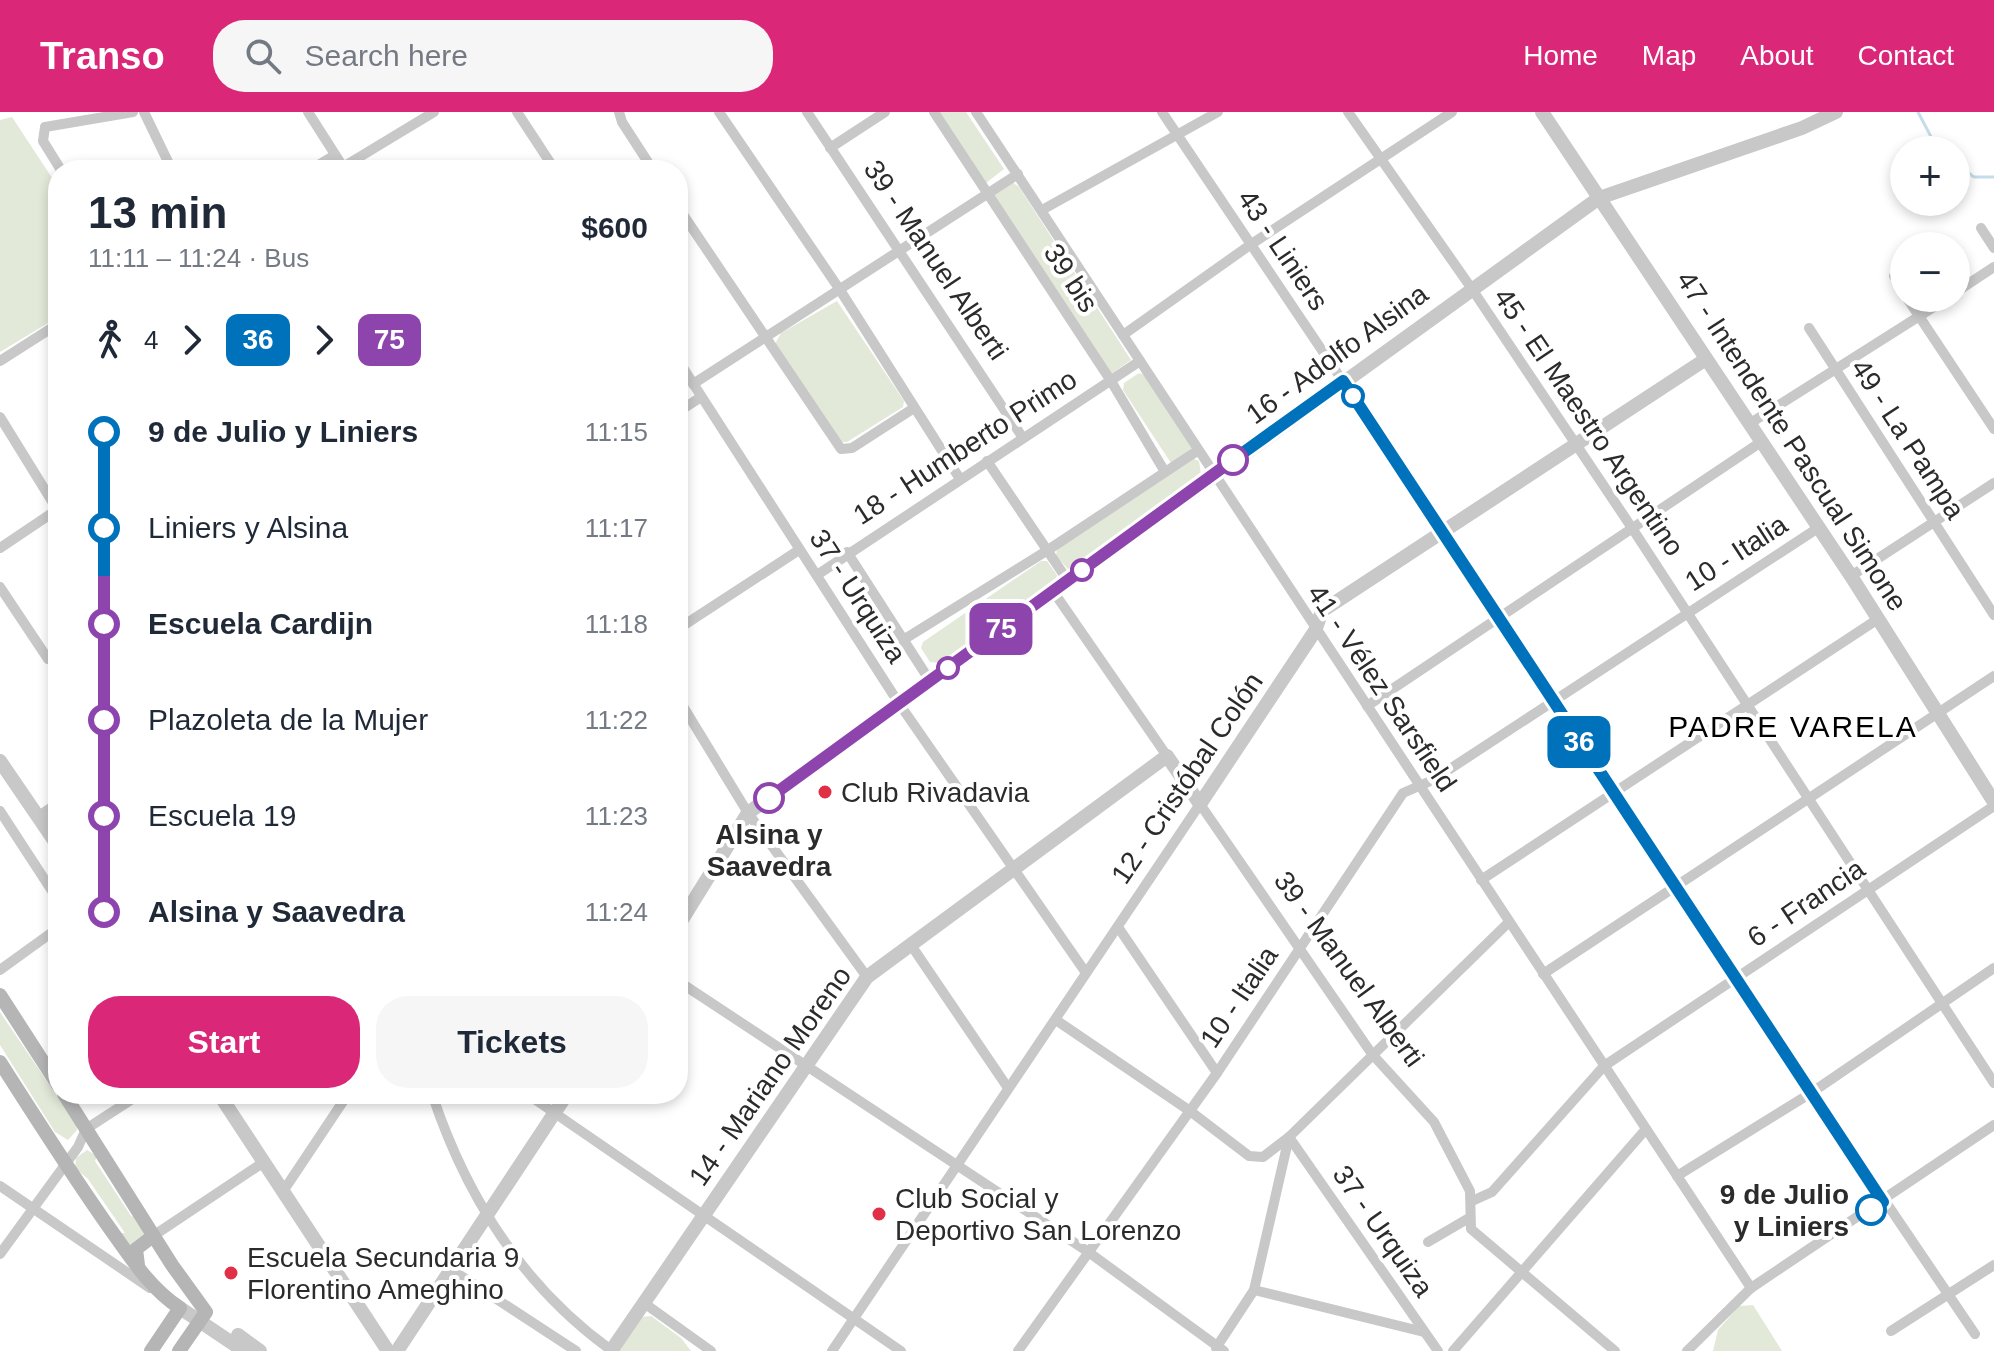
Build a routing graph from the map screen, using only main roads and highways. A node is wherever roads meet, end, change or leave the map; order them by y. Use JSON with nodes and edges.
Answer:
{"nodes":[{"id":1,"x":0,"y":995,"type":"edge"},
{"id":2,"x":0,"y":1062,"type":"edge"},
{"id":3,"x":48,"y":1069,"type":"edge"},
{"id":4,"x":70,"y":1104,"type":"edge"},
{"id":5,"x":153,"y":1236,"type":"junction"},
{"id":6,"x":172,"y":1265,"type":"junction"},
{"id":7,"x":142,"y":1272,"type":"junction"},
{"id":8,"x":151,"y":1351,"type":"edge"},
{"id":9,"x":179,"y":1351,"type":"edge"}],
"edges":[{"from":1,"to":3,"type":"main road"},
{"from":2,"to":7,"type":"main road"},
{"from":4,"to":5,"type":"main road"},
{"from":5,"to":6,"type":"main road"},
{"from":5,"to":7,"type":"main road"},
{"from":6,"to":7,"type":"main road"},
{"from":6,"to":9,"type":"main road"},
{"from":7,"to":8,"type":"main road"}]}
